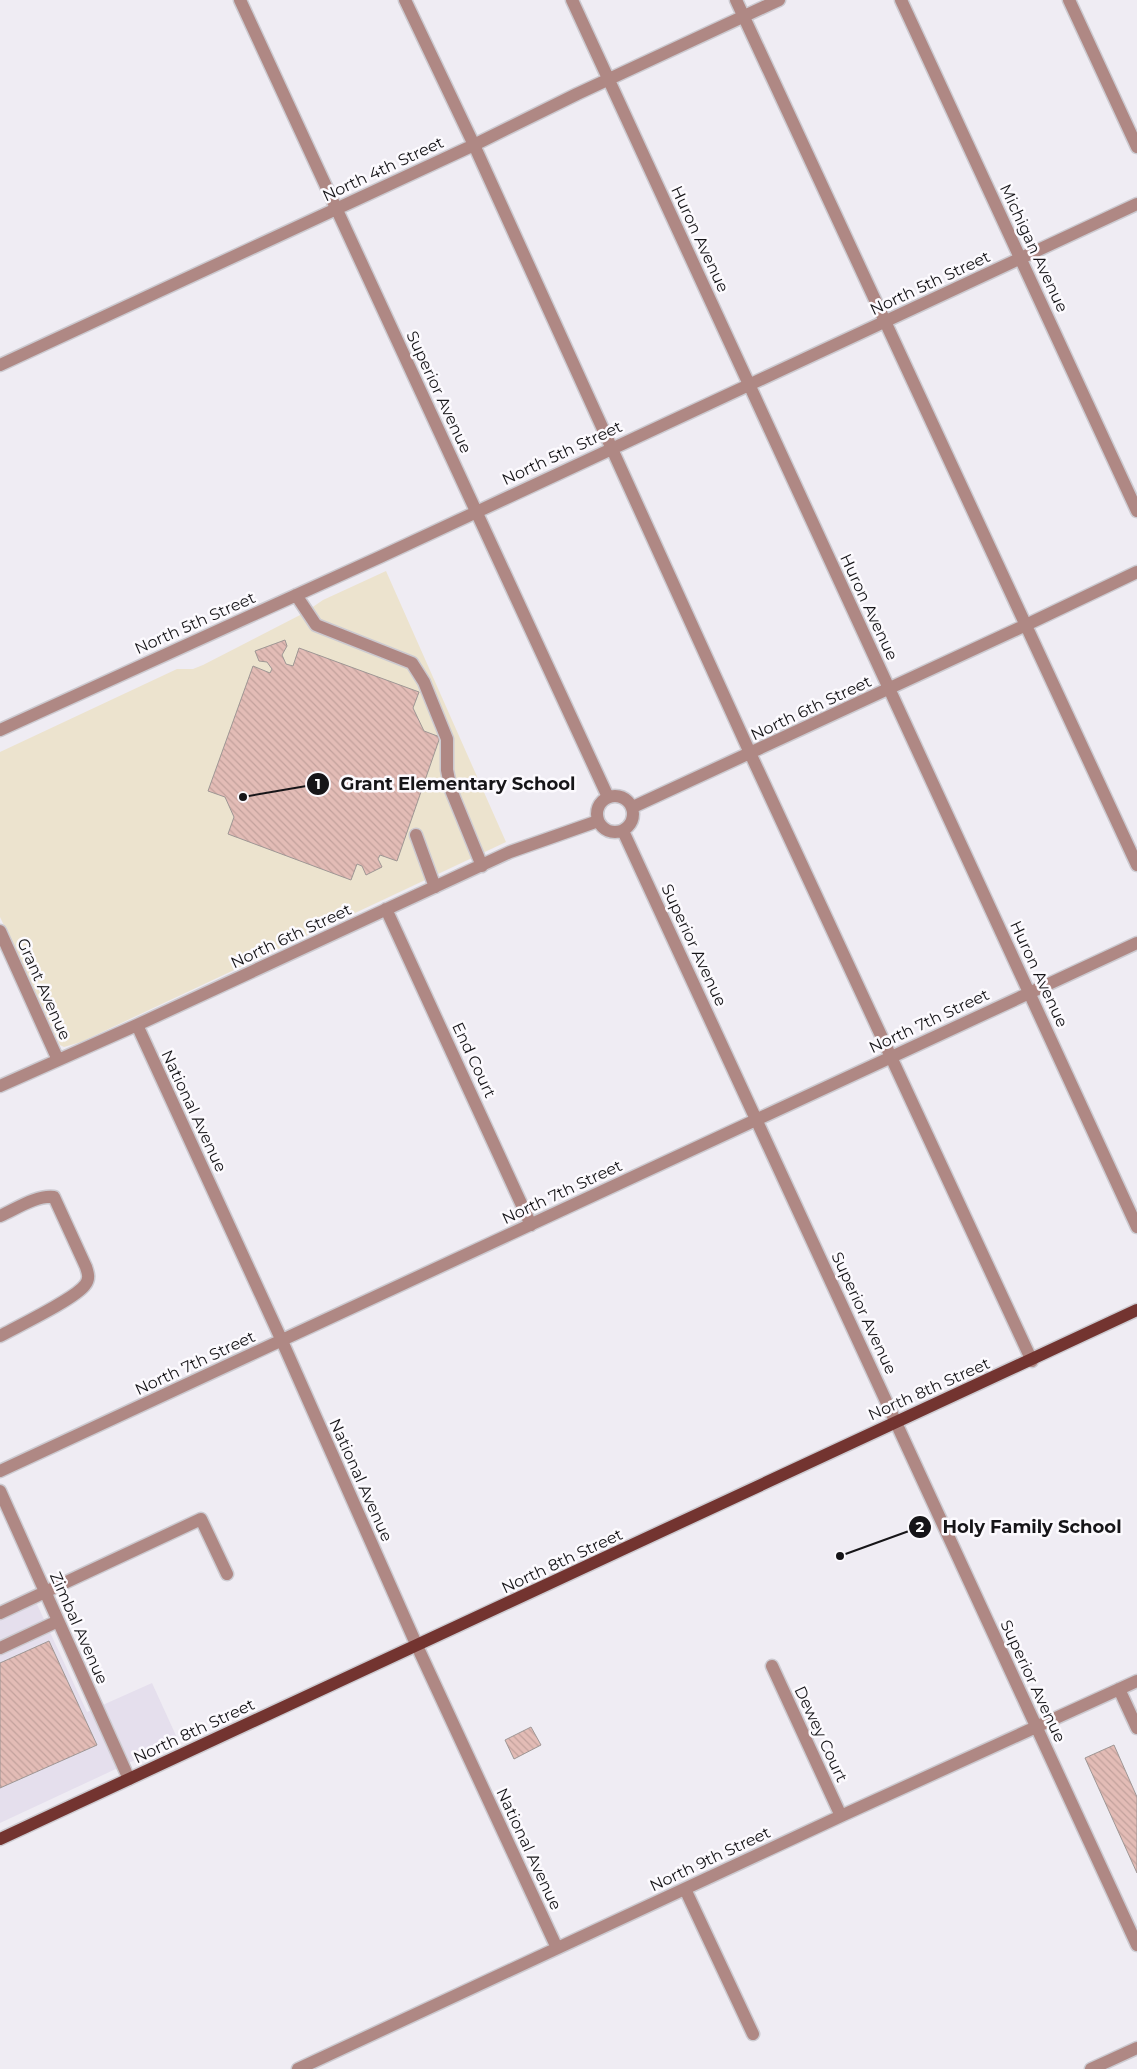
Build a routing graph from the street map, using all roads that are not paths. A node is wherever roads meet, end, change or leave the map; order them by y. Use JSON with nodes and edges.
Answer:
{"nodes":[{"id":1,"x":240,"y":0,"type":"edge"},
{"id":2,"x":406,"y":0,"type":"edge"},
{"id":3,"x":572,"y":0,"type":"edge"},
{"id":4,"x":736,"y":0,"type":"edge"},
{"id":5,"x":779,"y":0,"type":"edge"},
{"id":6,"x":901,"y":0,"type":"edge"},
{"id":7,"x":1069,"y":0,"type":"edge"},
{"id":8,"x":743,"y":16,"type":"junction"},
{"id":9,"x":608,"y":80,"type":"junction"},
{"id":10,"x":474,"y":145,"type":"junction"},
{"id":11,"x":1137,"y":147,"type":"edge"},
{"id":12,"x":1137,"y":204,"type":"edge"},
{"id":13,"x":336,"y":209,"type":"junction"},
{"id":14,"x":1021,"y":258,"type":"junction"},
{"id":15,"x":886,"y":322,"type":"junction"},
{"id":16,"x":0,"y":365,"type":"edge"},
{"id":17,"x":750,"y":385,"type":"junction"},
{"id":18,"x":611,"y":448,"type":"junction"},
{"id":19,"x":476,"y":511,"type":"junction"},
{"id":20,"x":1137,"y":511,"type":"edge"},
{"id":21,"x":1137,"y":572,"type":"edge"},
{"id":22,"x":296,"y":595,"type":"junction"},
{"id":23,"x":1026,"y":625,"type":"junction"},
{"id":24,"x":889,"y":690,"type":"junction"},
{"id":25,"x":0,"y":730,"type":"edge"},
{"id":26,"x":750,"y":753,"type":"junction"},
{"id":27,"x":608,"y":797,"type":"junction"},
{"id":28,"x":633,"y":808,"type":"junction"},
{"id":29,"x":598,"y":821,"type":"junction"},
{"id":30,"x":623,"y":831,"type":"junction"},
{"id":31,"x":416,"y":835,"type":"dead end"},
{"id":32,"x":1137,"y":865,"type":"edge"},
{"id":33,"x":482,"y":866,"type":"junction"},
{"id":34,"x":435,"y":887,"type":"junction"},
{"id":35,"x":386,"y":909,"type":"junction"},
{"id":36,"x":0,"y":931,"type":"edge"},
{"id":37,"x":1137,"y":943,"type":"edge"},
{"id":38,"x":1029,"y":993,"type":"junction"},
{"id":39,"x":137,"y":1025,"type":"junction"},
{"id":40,"x":891,"y":1057,"type":"junction"},
{"id":41,"x":58,"y":1060,"type":"junction"},
{"id":42,"x":0,"y":1086,"type":"edge"},
{"id":43,"x":756,"y":1119,"type":"junction"},
{"id":44,"x":0,"y":1216,"type":"edge"},
{"id":45,"x":531,"y":1225,"type":"junction"},
{"id":46,"x":1137,"y":1227,"type":"edge"},
{"id":47,"x":1137,"y":1310,"type":"edge"},
{"id":48,"x":0,"y":1336,"type":"edge"},
{"id":49,"x":282,"y":1341,"type":"junction"},
{"id":50,"x":1032,"y":1361,"type":"junction"},
{"id":51,"x":896,"y":1422,"type":"junction"},
{"id":52,"x":0,"y":1471,"type":"edge"},
{"id":53,"x":0,"y":1491,"type":"edge"},
{"id":54,"x":226,"y":1574,"type":"dead end"},
{"id":55,"x":45,"y":1592,"type":"junction"},
{"id":56,"x":0,"y":1613,"type":"edge"},
{"id":57,"x":58,"y":1621,"type":"junction"},
{"id":58,"x":416,"y":1646,"type":"junction"},
{"id":59,"x":0,"y":1648,"type":"edge"},
{"id":60,"x":772,"y":1666,"type":"dead end"},
{"id":61,"x":1137,"y":1681,"type":"edge"},
{"id":62,"x":1119,"y":1689,"type":"junction"},
{"id":63,"x":1037,"y":1728,"type":"junction"},
{"id":64,"x":1137,"y":1728,"type":"edge"},
{"id":65,"x":129,"y":1779,"type":"junction"},
{"id":66,"x":841,"y":1816,"type":"junction"},
{"id":67,"x":0,"y":1839,"type":"edge"},
{"id":68,"x":685,"y":1889,"type":"junction"},
{"id":69,"x":1137,"y":1945,"type":"edge"},
{"id":70,"x":557,"y":1948,"type":"junction"},
{"id":71,"x":753,"y":2034,"type":"dead end"},
{"id":72,"x":1137,"y":2048,"type":"edge"},
{"id":73,"x":298,"y":2069,"type":"edge"},
{"id":74,"x":1091,"y":2069,"type":"edge"}],
"edges":[{"from":1,"to":13,"type":"street","name":"Superior Avenue"},
{"from":2,"to":10,"type":"street"},
{"from":3,"to":9,"type":"street","name":"Huron Avenue"},
{"from":4,"to":8,"type":"street"},
{"from":5,"to":8,"type":"street","name":"North 4th Street"},
{"from":6,"to":14,"type":"street","name":"Michigan Avenue"},
{"from":7,"to":11,"type":"street"},
{"from":8,"to":9,"type":"street","name":"North 4th Street"},
{"from":8,"to":15,"type":"street"},
{"from":9,"to":10,"type":"street","name":"North 4th Street"},
{"from":9,"to":17,"type":"street","name":"Huron Avenue"},
{"from":10,"to":13,"type":"street","name":"North 4th Street"},
{"from":10,"to":18,"type":"street"},
{"from":12,"to":14,"type":"street","name":"North 5th Street"},
{"from":13,"to":16,"type":"street","name":"North 4th Street"},
{"from":13,"to":19,"type":"street","name":"Superior Avenue"},
{"from":14,"to":15,"type":"street","name":"North 5th Street"},
{"from":14,"to":20,"type":"street","name":"Michigan Avenue"},
{"from":15,"to":17,"type":"street","name":"North 5th Street"},
{"from":15,"to":23,"type":"street"},
{"from":17,"to":18,"type":"street","name":"North 5th Street"},
{"from":17,"to":24,"type":"street","name":"Huron Avenue"},
{"from":18,"to":19,"type":"street","name":"North 5th Street"},
{"from":18,"to":26,"type":"street"},
{"from":19,"to":22,"type":"street","name":"North 5th Street"},
{"from":19,"to":27,"type":"street","name":"Superior Avenue"},
{"from":21,"to":23,"type":"street","name":"North 6th Street"},
{"from":22,"to":25,"type":"street","name":"North 5th Street"},
{"from":22,"to":33,"type":"street"},
{"from":23,"to":24,"type":"street","name":"North 6th Street"},
{"from":23,"to":32,"type":"street"},
{"from":24,"to":26,"type":"street","name":"North 6th Street"},
{"from":24,"to":38,"type":"street","name":"Huron Avenue"},
{"from":26,"to":28,"type":"street","name":"North 6th Street"},
{"from":26,"to":40,"type":"street"},
{"from":27,"to":28,"type":"street"},
{"from":27,"to":29,"type":"street"},
{"from":28,"to":30,"type":"street"},
{"from":29,"to":30,"type":"street"},
{"from":29,"to":33,"type":"street","name":"North 6th Street"},
{"from":30,"to":43,"type":"street","name":"Superior Avenue"},
{"from":31,"to":34,"type":"street"},
{"from":33,"to":34,"type":"street","name":"North 6th Street"},
{"from":34,"to":35,"type":"street","name":"North 6th Street"},
{"from":35,"to":39,"type":"street","name":"North 6th Street"},
{"from":35,"to":45,"type":"street","name":"End Court"},
{"from":36,"to":41,"type":"street","name":"Grant Avenue"},
{"from":37,"to":38,"type":"street","name":"North 7th Street"},
{"from":38,"to":40,"type":"street","name":"North 7th Street"},
{"from":38,"to":46,"type":"street","name":"Huron Avenue"},
{"from":39,"to":41,"type":"street","name":"North 6th Street"},
{"from":39,"to":49,"type":"street","name":"National Avenue"},
{"from":40,"to":43,"type":"street","name":"North 7th Street"},
{"from":40,"to":50,"type":"street"},
{"from":41,"to":42,"type":"street","name":"North 6th Street"},
{"from":43,"to":45,"type":"street","name":"North 7th Street"},
{"from":43,"to":51,"type":"street","name":"Superior Avenue"},
{"from":44,"to":48,"type":"street"},
{"from":45,"to":49,"type":"street","name":"North 7th Street"},
{"from":47,"to":50,"type":"main road","name":"North 8th Street"},
{"from":49,"to":52,"type":"street","name":"North 7th Street"},
{"from":49,"to":58,"type":"street","name":"National Avenue"},
{"from":50,"to":51,"type":"main road","name":"North 8th Street"},
{"from":51,"to":58,"type":"main road","name":"North 8th Street"},
{"from":51,"to":63,"type":"street","name":"Superior Avenue"},
{"from":53,"to":55,"type":"street","name":"Zimbal Avenue"},
{"from":54,"to":55,"type":"street"},
{"from":55,"to":56,"type":"street"},
{"from":55,"to":57,"type":"street","name":"Zimbal Avenue"},
{"from":57,"to":59,"type":"street"},
{"from":57,"to":65,"type":"street","name":"Zimbal Avenue"},
{"from":58,"to":65,"type":"main road","name":"North 8th Street"},
{"from":58,"to":70,"type":"street","name":"National Avenue"},
{"from":60,"to":66,"type":"street","name":"Dewey Court"},
{"from":61,"to":62,"type":"street","name":"North 9th Street"},
{"from":62,"to":63,"type":"street","name":"North 9th Street"},
{"from":62,"to":64,"type":"street"},
{"from":63,"to":66,"type":"street","name":"North 9th Street"},
{"from":63,"to":69,"type":"street","name":"Superior Avenue"},
{"from":65,"to":67,"type":"main road","name":"North 8th Street"},
{"from":66,"to":68,"type":"street","name":"North 9th Street"},
{"from":68,"to":70,"type":"street","name":"North 9th Street"},
{"from":68,"to":71,"type":"street"},
{"from":70,"to":73,"type":"street","name":"North 9th Street"},
{"from":72,"to":74,"type":"street"}]}
